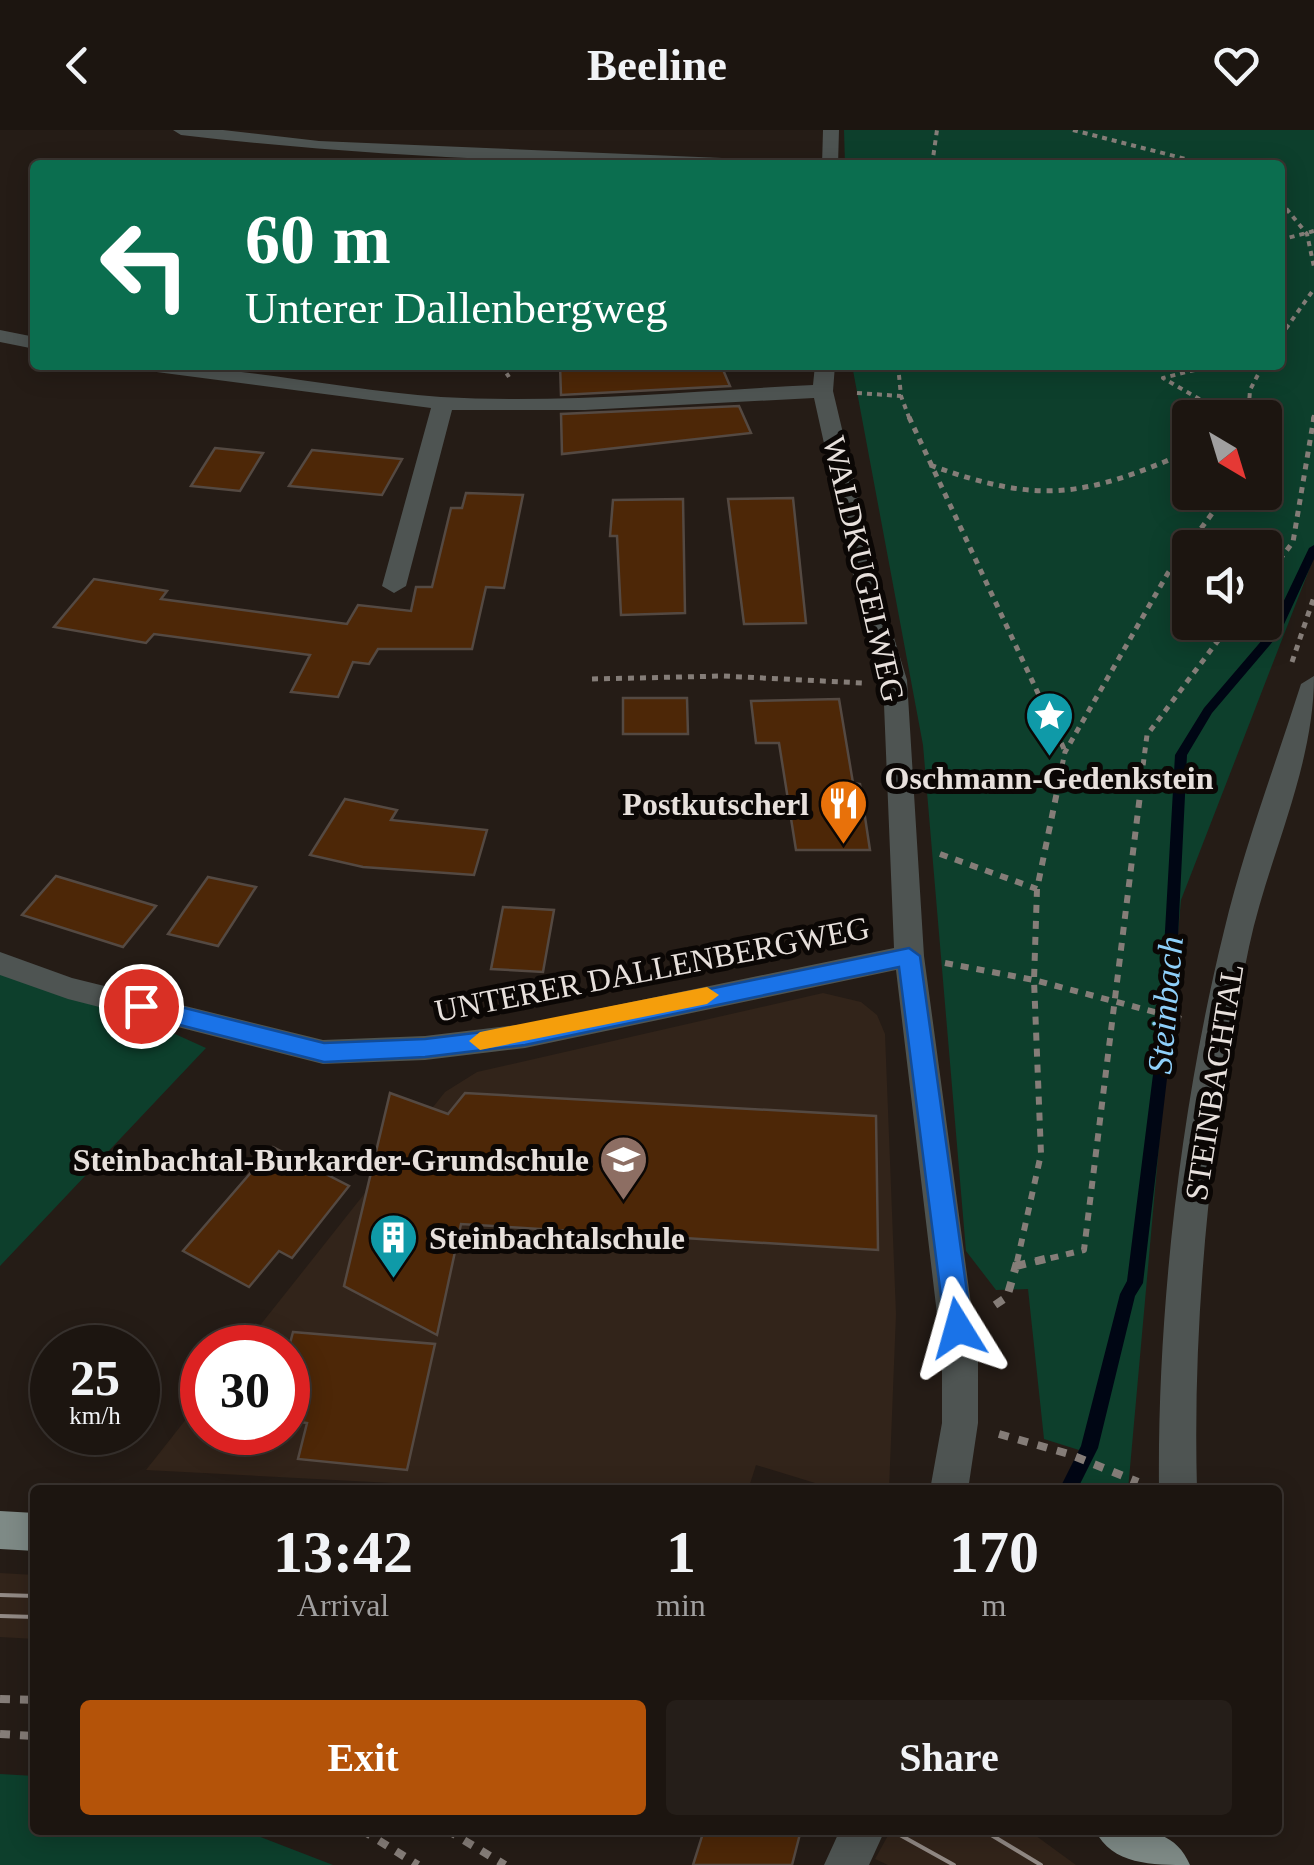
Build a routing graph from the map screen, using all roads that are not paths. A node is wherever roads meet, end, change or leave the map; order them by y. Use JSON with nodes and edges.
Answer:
{"nodes":[{"id":1,"x":181,"y":130,"type":"edge"},
{"id":2,"x":830,"y":130,"type":"edge"},
{"id":3,"x":318,"y":146,"type":"junction"},
{"id":4,"x":306,"y":160,"type":"edge"},
{"id":5,"x":650,"y":160,"type":"edge"},
{"id":6,"x":830,"y":160,"type":"edge"},
{"id":7,"x":0,"y":336,"type":"edge"},
{"id":8,"x":30,"y":342,"type":"edge"},
{"id":9,"x":200,"y":370,"type":"edge"},
{"id":10,"x":824,"y":370,"type":"edge"},
{"id":11,"x":823,"y":391,"type":"junction"},
{"id":12,"x":443,"y":403,"type":"junction"},
{"id":13,"x":394,"y":586,"type":"dead end"},
{"id":14,"x":1314,"y":684,"type":"edge"},
{"id":15,"x":909,"y":956,"type":"junction"},
{"id":16,"x":0,"y":963,"type":"edge"},
{"id":17,"x":950,"y":1485,"type":"edge"},
{"id":18,"x":1178,"y":1485,"type":"edge"},
{"id":19,"x":0,"y":1530,"type":"edge"},
{"id":20,"x":30,"y":1532,"type":"edge"},
{"id":21,"x":861,"y":1835,"type":"edge"},
{"id":22,"x":846,"y":1865,"type":"edge"}],
"edges":[{"from":1,"to":3,"type":"street"},
{"from":2,"to":6,"type":"street"},
{"from":3,"to":4,"type":"street"},
{"from":3,"to":5,"type":"street"},
{"from":7,"to":8,"type":"street"},
{"from":9,"to":12,"type":"street"},
{"from":10,"to":11,"type":"street","name":"WALDKUGELWEG"},
{"from":11,"to":12,"type":"street"},
{"from":11,"to":15,"type":"street","name":"WALDKUGELWEG"},
{"from":12,"to":13,"type":"street"},
{"from":14,"to":18,"type":"street","name":"STEINBACHTAL"},
{"from":15,"to":16,"type":"street","name":"UNTERER DALLENBERGWEG"},
{"from":15,"to":17,"type":"street","name":"WALDKUGELWEG"},
{"from":19,"to":20,"type":"main road"},
{"from":21,"to":22,"type":"street"}]}
